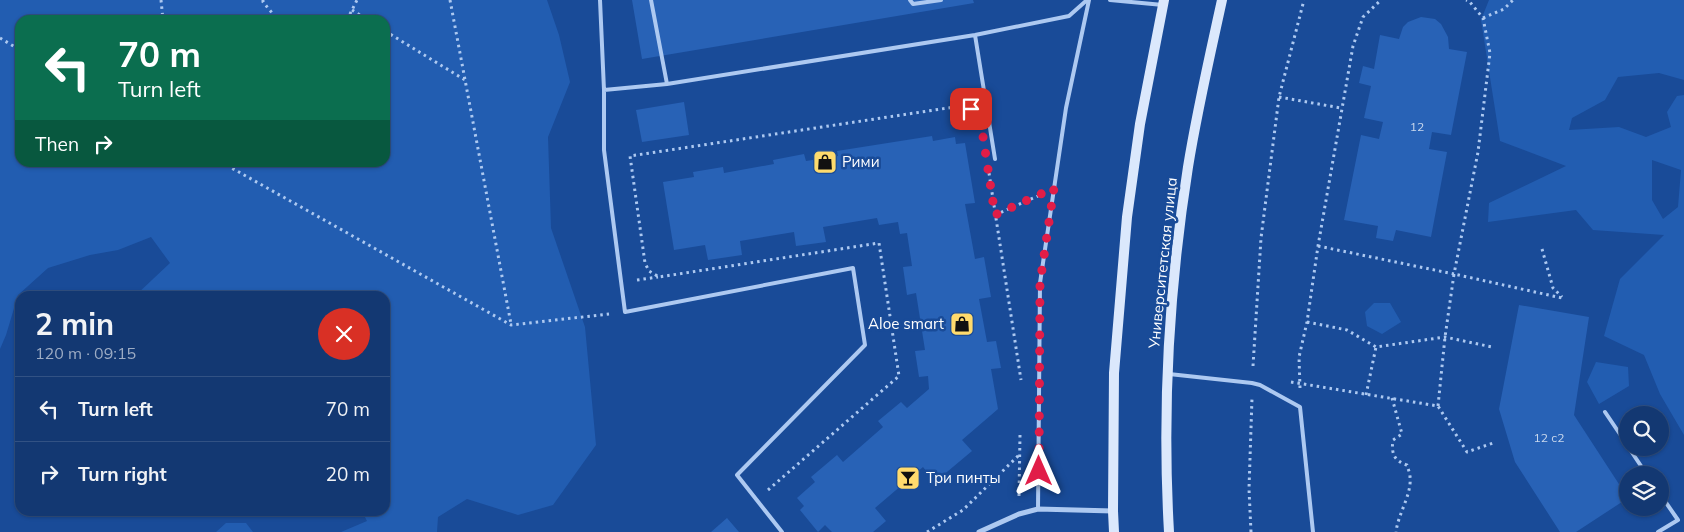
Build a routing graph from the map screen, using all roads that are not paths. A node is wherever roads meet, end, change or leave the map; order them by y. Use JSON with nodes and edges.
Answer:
{"nodes":[{"id":1,"x":600,"y":0,"type":"edge"},
{"id":2,"x":651,"y":0,"type":"edge"},
{"id":3,"x":910,"y":0,"type":"edge"},
{"id":4,"x":941,"y":0,"type":"edge"},
{"id":5,"x":1088,"y":0,"type":"edge"},
{"id":6,"x":1110,"y":0,"type":"edge"},
{"id":7,"x":1222,"y":0,"type":"edge"},
{"id":8,"x":1163,"y":3,"type":"edge"},
{"id":9,"x":975,"y":35,"type":"junction"},
{"id":10,"x":667,"y":84,"type":"junction"},
{"id":11,"x":604,"y":90,"type":"junction"},
{"id":12,"x":996,"y":159,"type":"dead end"},
{"id":13,"x":1167,"y":374,"type":"junction"},
{"id":14,"x":1605,"y":412,"type":"dead end"},
{"id":15,"x":1619,"y":433,"type":"edge"},
{"id":16,"x":1669,"y":507,"type":"edge"},
{"id":17,"x":1038,"y":509,"type":"junction"},
{"id":18,"x":1113,"y":511,"type":"junction"},
{"id":19,"x":782,"y":532,"type":"edge"},
{"id":20,"x":979,"y":532,"type":"edge"},
{"id":21,"x":1114,"y":532,"type":"edge"},
{"id":22,"x":1169,"y":532,"type":"edge"},
{"id":23,"x":1313,"y":532,"type":"edge"},
{"id":24,"x":1658,"y":532,"type":"edge"}],
"edges":[{"from":1,"to":11,"type":"lane"},
{"from":2,"to":10,"type":"lane"},
{"from":3,"to":4,"type":"lane"},
{"from":5,"to":9,"type":"lane"},
{"from":5,"to":17,"type":"lane"},
{"from":6,"to":8,"type":"lane"},
{"from":7,"to":13,"type":"main road","name":"Университетская улица"},
{"from":8,"to":18,"type":"main road"},
{"from":9,"to":10,"type":"lane"},
{"from":9,"to":12,"type":"lane"},
{"from":10,"to":11,"type":"lane"},
{"from":11,"to":19,"type":"lane"},
{"from":13,"to":22,"type":"main road","name":"Университетская улица"},
{"from":13,"to":23,"type":"lane"},
{"from":14,"to":15,"type":"lane"},
{"from":16,"to":24,"type":"lane"},
{"from":17,"to":18,"type":"street"},
{"from":17,"to":20,"type":"street"},
{"from":18,"to":21,"type":"main road"}]}
